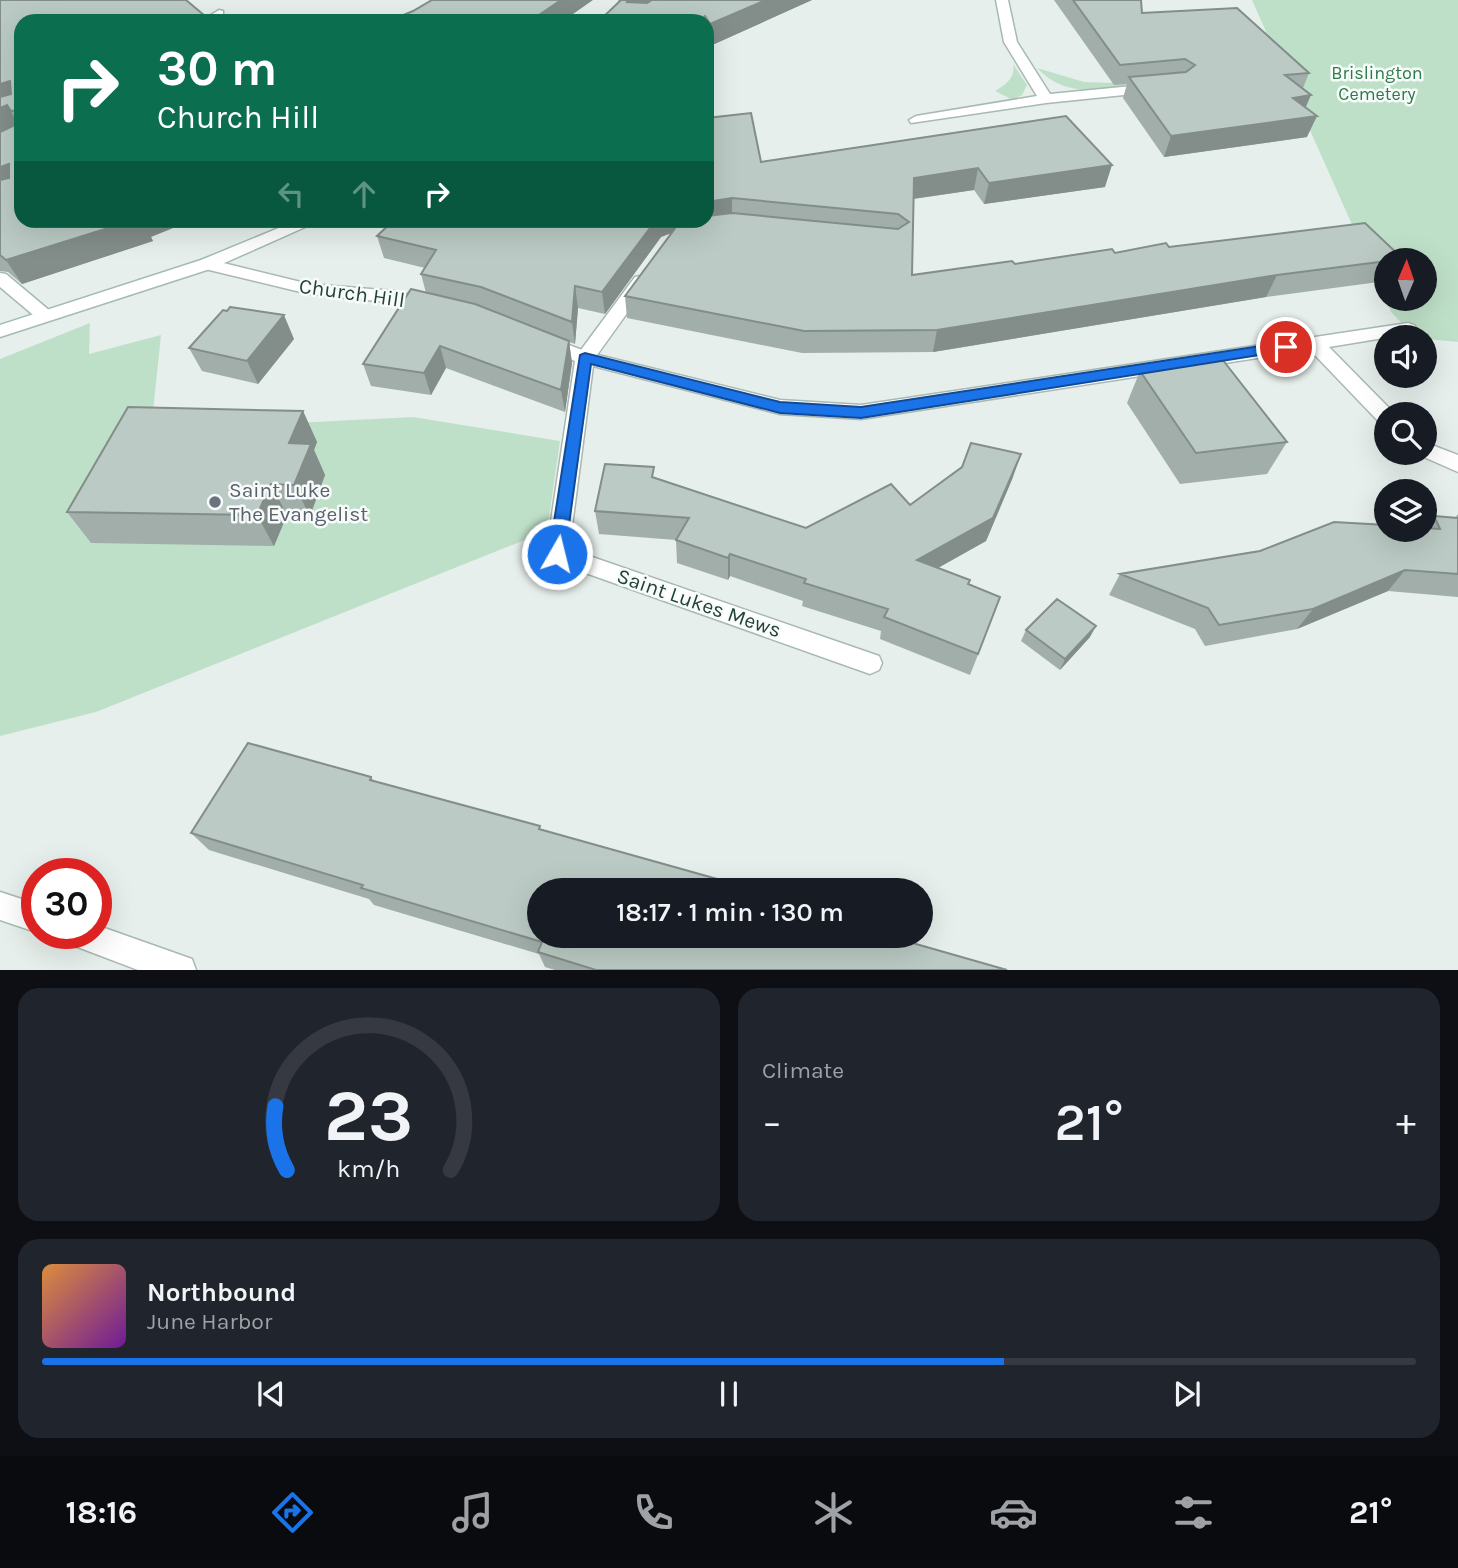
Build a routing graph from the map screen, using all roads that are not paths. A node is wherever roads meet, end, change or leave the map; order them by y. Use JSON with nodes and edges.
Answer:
{"nodes":[{"id":1,"x":1002,"y":0,"type":"edge"},
{"id":2,"x":1165,"y":87,"type":"edge"},
{"id":3,"x":1046,"y":99,"type":"junction"},
{"id":4,"x":916,"y":120,"type":"dead end"},
{"id":5,"x":294,"y":228,"type":"edge"},
{"id":6,"x":207,"y":264,"type":"junction"},
{"id":7,"x":653,"y":264,"type":"edge"},
{"id":8,"x":0,"y":278,"type":"edge"},
{"id":9,"x":447,"y":309,"type":"edge"},
{"id":10,"x":44,"y":315,"type":"junction"},
{"id":11,"x":0,"y":331,"type":"edge"},
{"id":12,"x":523,"y":333,"type":"edge"},
{"id":13,"x":1374,"y":334,"type":"edge"},
{"id":14,"x":1314,"y":343,"type":"junction"},
{"id":15,"x":585,"y":358,"type":"junction"},
{"id":16,"x":1374,"y":405,"type":"edge"},
{"id":17,"x":1437,"y":455,"type":"edge"},
{"id":18,"x":1458,"y":464,"type":"edge"},
{"id":19,"x":870,"y":663,"type":"dead end"},
{"id":20,"x":0,"y":906,"type":"edge"},
{"id":21,"x":21,"y":913,"type":"edge"},
{"id":22,"x":112,"y":945,"type":"edge"},
{"id":23,"x":181,"y":970,"type":"edge"}],
"edges":[{"from":1,"to":3,"type":"street"},
{"from":2,"to":3,"type":"street"},
{"from":3,"to":4,"type":"street"},
{"from":5,"to":6,"type":"street"},
{"from":6,"to":9,"type":"street","name":"Church Hill"},
{"from":6,"to":10,"type":"street"},
{"from":7,"to":15,"type":"street"},
{"from":8,"to":10,"type":"street"},
{"from":10,"to":11,"type":"street"},
{"from":12,"to":15,"type":"street"},
{"from":13,"to":14,"type":"street"},
{"from":14,"to":15,"type":"street"},
{"from":14,"to":16,"type":"street"},
{"from":15,"to":19,"type":"street","name":"Saint Lukes Mews"},
{"from":17,"to":18,"type":"street"},
{"from":20,"to":21,"type":"street"},
{"from":22,"to":23,"type":"street"}]}
